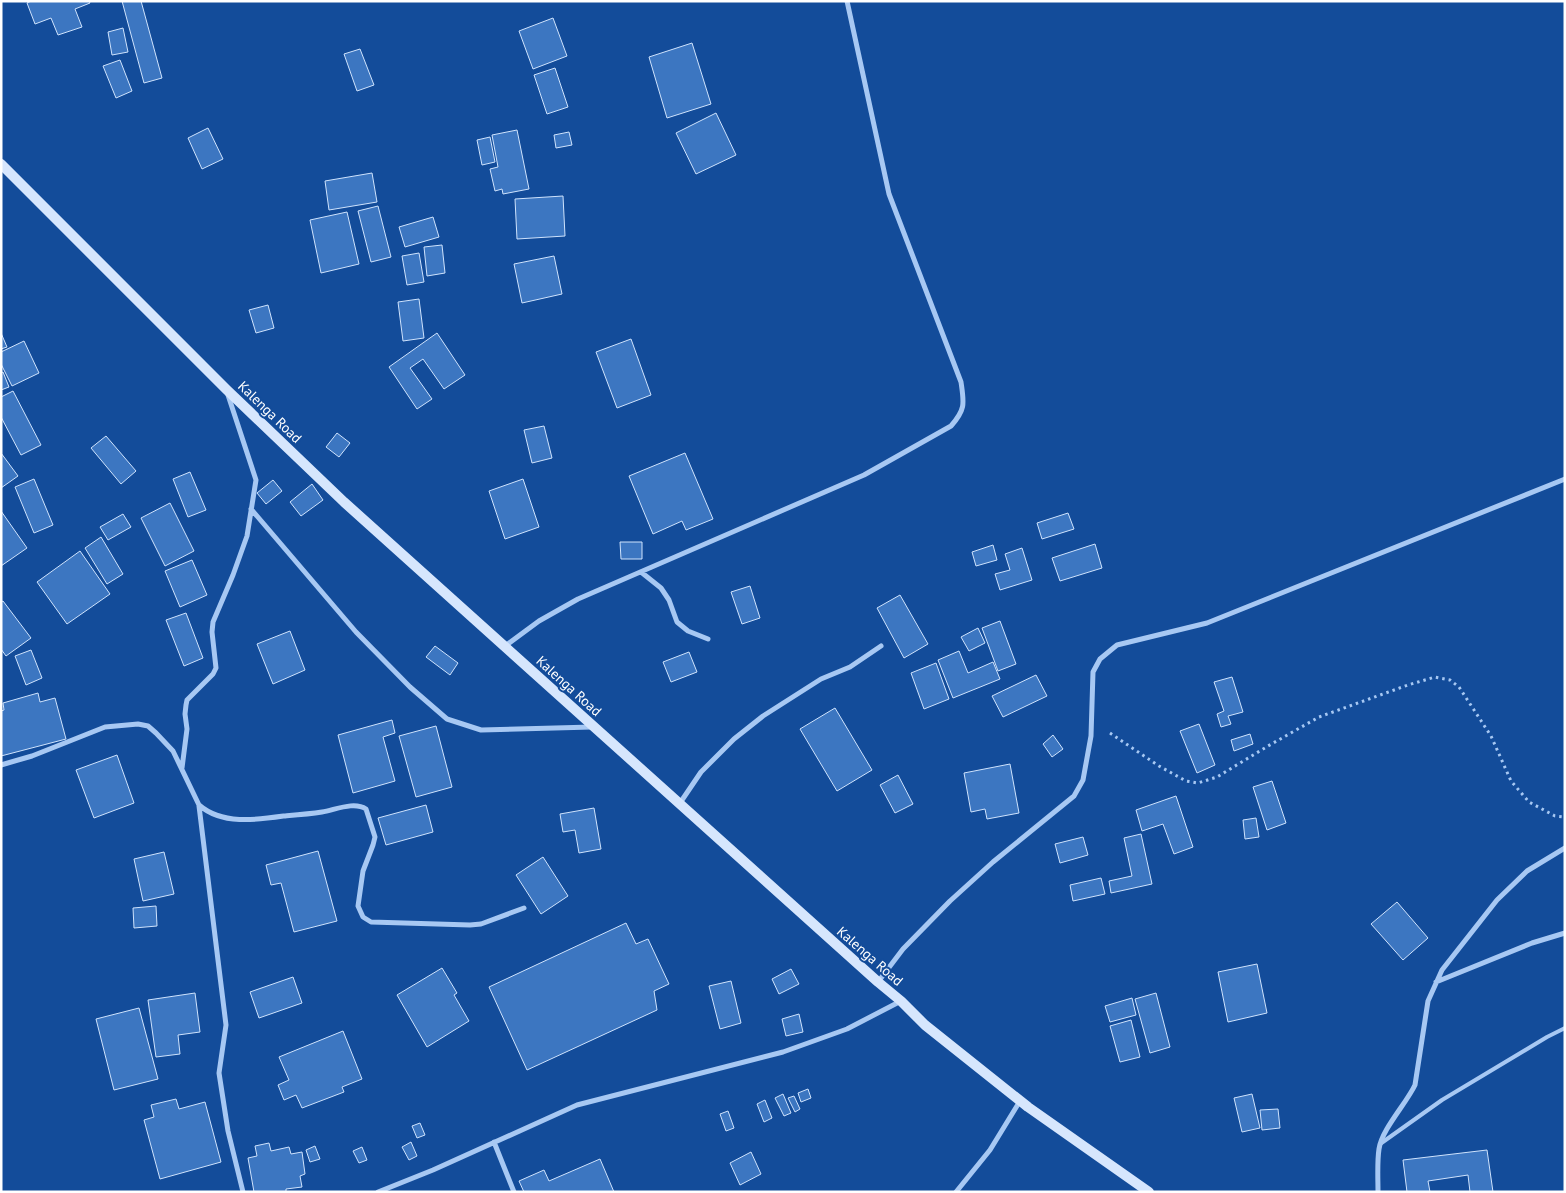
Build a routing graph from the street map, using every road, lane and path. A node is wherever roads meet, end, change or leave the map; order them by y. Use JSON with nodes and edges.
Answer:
{"nodes":[{"id":1,"x":847,"y":1,"type":"edge"},
{"id":2,"x":1,"y":164,"type":"edge"},
{"id":3,"x":5,"y":174,"type":"edge"},
{"id":4,"x":227,"y":390,"type":"junction"},
{"id":5,"x":1565,"y":479,"type":"edge"},
{"id":6,"x":251,"y":509,"type":"junction"},
{"id":7,"x":641,"y":572,"type":"junction"},
{"id":8,"x":708,"y":639,"type":"dead end"},
{"id":9,"x":504,"y":646,"type":"junction"},
{"id":10,"x":882,"y":646,"type":"dead end"},
{"id":11,"x":1092,"y":721,"type":"junction"},
{"id":12,"x":594,"y":727,"type":"junction"},
{"id":13,"x":1,"y":765,"type":"edge"},
{"id":14,"x":182,"y":769,"type":"junction"},
{"id":15,"x":680,"y":804,"type":"junction"},
{"id":16,"x":199,"y":805,"type":"junction"},
{"id":17,"x":1565,"y":817,"type":"edge"},
{"id":18,"x":1565,"y":848,"type":"edge"},
{"id":19,"x":524,"y":908,"type":"dead end"},
{"id":20,"x":1565,"y":932,"type":"edge"},
{"id":21,"x":878,"y":982,"type":"junction"},
{"id":22,"x":1436,"y":982,"type":"junction"},
{"id":23,"x":901,"y":1001,"type":"junction"},
{"id":24,"x":1565,"y":1028,"type":"edge"},
{"id":25,"x":1020,"y":1101,"type":"junction"},
{"id":26,"x":494,"y":1142,"type":"junction"},
{"id":27,"x":1380,"y":1144,"type":"junction"},
{"id":28,"x":243,"y":1192,"type":"edge"},
{"id":29,"x":378,"y":1192,"type":"edge"},
{"id":30,"x":514,"y":1192,"type":"edge"},
{"id":31,"x":956,"y":1192,"type":"edge"},
{"id":32,"x":1149,"y":1192,"type":"edge"},
{"id":33,"x":1378,"y":1192,"type":"edge"}],
"edges":[{"from":1,"to":7,"type":"street"},
{"from":2,"to":3,"type":"main road","name":"Kalenga Road"},
{"from":3,"to":4,"type":"main road","name":"Kalenga Road"},
{"from":4,"to":6,"type":"street"},
{"from":4,"to":9,"type":"main road","name":"Kalenga Road"},
{"from":5,"to":11,"type":"street"},
{"from":6,"to":12,"type":"street"},
{"from":6,"to":14,"type":"street"},
{"from":7,"to":8,"type":"street"},
{"from":7,"to":9,"type":"street"},
{"from":9,"to":12,"type":"main road","name":"Kalenga Road"},
{"from":10,"to":15,"type":"street"},
{"from":11,"to":17,"type":"path"},
{"from":11,"to":21,"type":"street"},
{"from":12,"to":15,"type":"main road","name":"Kalenga Road"},
{"from":13,"to":14,"type":"street"},
{"from":14,"to":16,"type":"street"},
{"from":15,"to":21,"type":"main road","name":"Kalenga Road"},
{"from":16,"to":19,"type":"street"},
{"from":16,"to":28,"type":"street"},
{"from":18,"to":22,"type":"street"},
{"from":20,"to":22,"type":"street"},
{"from":21,"to":23,"type":"main road","name":"Kalenga Road"},
{"from":22,"to":27,"type":"street"},
{"from":23,"to":25,"type":"main road","name":"Kalenga Road"},
{"from":23,"to":26,"type":"street"},
{"from":24,"to":27,"type":"lane"},
{"from":25,"to":31,"type":"street"},
{"from":25,"to":32,"type":"main road","name":"Kalenga Road"},
{"from":26,"to":29,"type":"street"},
{"from":26,"to":30,"type":"street"},
{"from":27,"to":33,"type":"street"}]}
